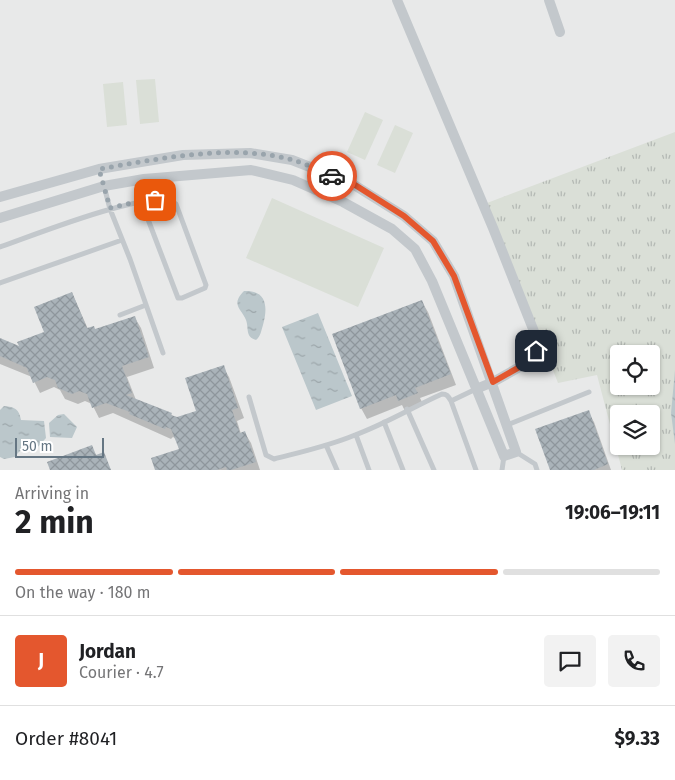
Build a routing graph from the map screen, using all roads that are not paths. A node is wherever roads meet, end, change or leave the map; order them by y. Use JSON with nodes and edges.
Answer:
{"nodes":[{"id":1,"x":397,"y":0,"type":"edge"},
{"id":2,"x":550,"y":0,"type":"edge"},
{"id":3,"x":560,"y":32,"type":"dead end"},
{"id":4,"x":269,"y":156,"type":"junction"},
{"id":5,"x":140,"y":162,"type":"junction"},
{"id":6,"x":99,"y":169,"type":"junction"},
{"id":7,"x":266,"y":174,"type":"junction"},
{"id":8,"x":144,"y":179,"type":"junction"},
{"id":9,"x":104,"y":186,"type":"junction"},
{"id":10,"x":29,"y":189,"type":"junction"},
{"id":11,"x":0,"y":197,"type":"edge"},
{"id":12,"x":141,"y":201,"type":"junction"},
{"id":13,"x":33,"y":207,"type":"junction"},
{"id":14,"x":110,"y":208,"type":"junction"},
{"id":15,"x":0,"y":218,"type":"edge"},
{"id":16,"x":122,"y":240,"type":"junction"},
{"id":17,"x":0,"y":247,"type":"edge"},
{"id":18,"x":0,"y":283,"type":"edge"},
{"id":19,"x":146,"y":305,"type":"junction"},
{"id":20,"x":120,"y":315,"type":"dead end"},
{"id":21,"x":162,"y":353,"type":"dead end"},
{"id":22,"x":493,"y":382,"type":"junction"},
{"id":23,"x":476,"y":389,"type":"junction"},
{"id":24,"x":590,"y":392,"type":"dead end"},
{"id":25,"x":249,"y":397,"type":"dead end"},
{"id":26,"x":451,"y":401,"type":"junction"},
{"id":27,"x":407,"y":409,"type":"junction"},
{"id":28,"x":384,"y":422,"type":"junction"},
{"id":29,"x":507,"y":425,"type":"junction"},
{"id":30,"x":356,"y":435,"type":"junction"},
{"id":31,"x":326,"y":445,"type":"junction"},
{"id":32,"x":516,"y":452,"type":"junction"},
{"id":33,"x":504,"y":456,"type":"junction"},
{"id":34,"x":337,"y":470,"type":"edge"},
{"id":35,"x":369,"y":470,"type":"edge"},
{"id":36,"x":403,"y":470,"type":"edge"},
{"id":37,"x":434,"y":470,"type":"edge"},
{"id":38,"x":476,"y":470,"type":"edge"},
{"id":39,"x":502,"y":470,"type":"edge"},
{"id":40,"x":537,"y":470,"type":"edge"}],
"edges":[{"from":1,"to":22,"type":"street"},
{"from":2,"to":3,"type":"street"},
{"from":4,"to":5,"type":"street"},
{"from":4,"to":7,"type":"street"},
{"from":4,"to":22,"type":"street"},
{"from":5,"to":6,"type":"street"},
{"from":5,"to":8,"type":"street"},
{"from":6,"to":9,"type":"street"},
{"from":6,"to":10,"type":"street"},
{"from":7,"to":8,"type":"street"},
{"from":7,"to":23,"type":"street"},
{"from":8,"to":9,"type":"street"},
{"from":9,"to":13,"type":"street"},
{"from":9,"to":14,"type":"lane"},
{"from":10,"to":11,"type":"street"},
{"from":10,"to":13,"type":"street"},
{"from":12,"to":12,"type":"lane"},
{"from":12,"to":14,"type":"lane"},
{"from":13,"to":15,"type":"street"},
{"from":14,"to":16,"type":"lane"},
{"from":14,"to":17,"type":"lane"},
{"from":16,"to":18,"type":"lane"},
{"from":16,"to":19,"type":"lane"},
{"from":19,"to":20,"type":"lane"},
{"from":19,"to":21,"type":"lane"},
{"from":22,"to":23,"type":"street"},
{"from":22,"to":29,"type":"street"},
{"from":23,"to":26,"type":"lane"},
{"from":23,"to":33,"type":"street"},
{"from":24,"to":29,"type":"lane"},
{"from":25,"to":31,"type":"lane"},
{"from":26,"to":27,"type":"lane"},
{"from":26,"to":38,"type":"lane"},
{"from":27,"to":28,"type":"lane"},
{"from":27,"to":37,"type":"lane"},
{"from":28,"to":30,"type":"lane"},
{"from":28,"to":36,"type":"lane"},
{"from":29,"to":32,"type":"street"},
{"from":30,"to":31,"type":"lane"},
{"from":30,"to":35,"type":"lane"},
{"from":31,"to":34,"type":"lane"},
{"from":32,"to":33,"type":"street"},
{"from":32,"to":40,"type":"lane"},
{"from":33,"to":39,"type":"lane"}]}
